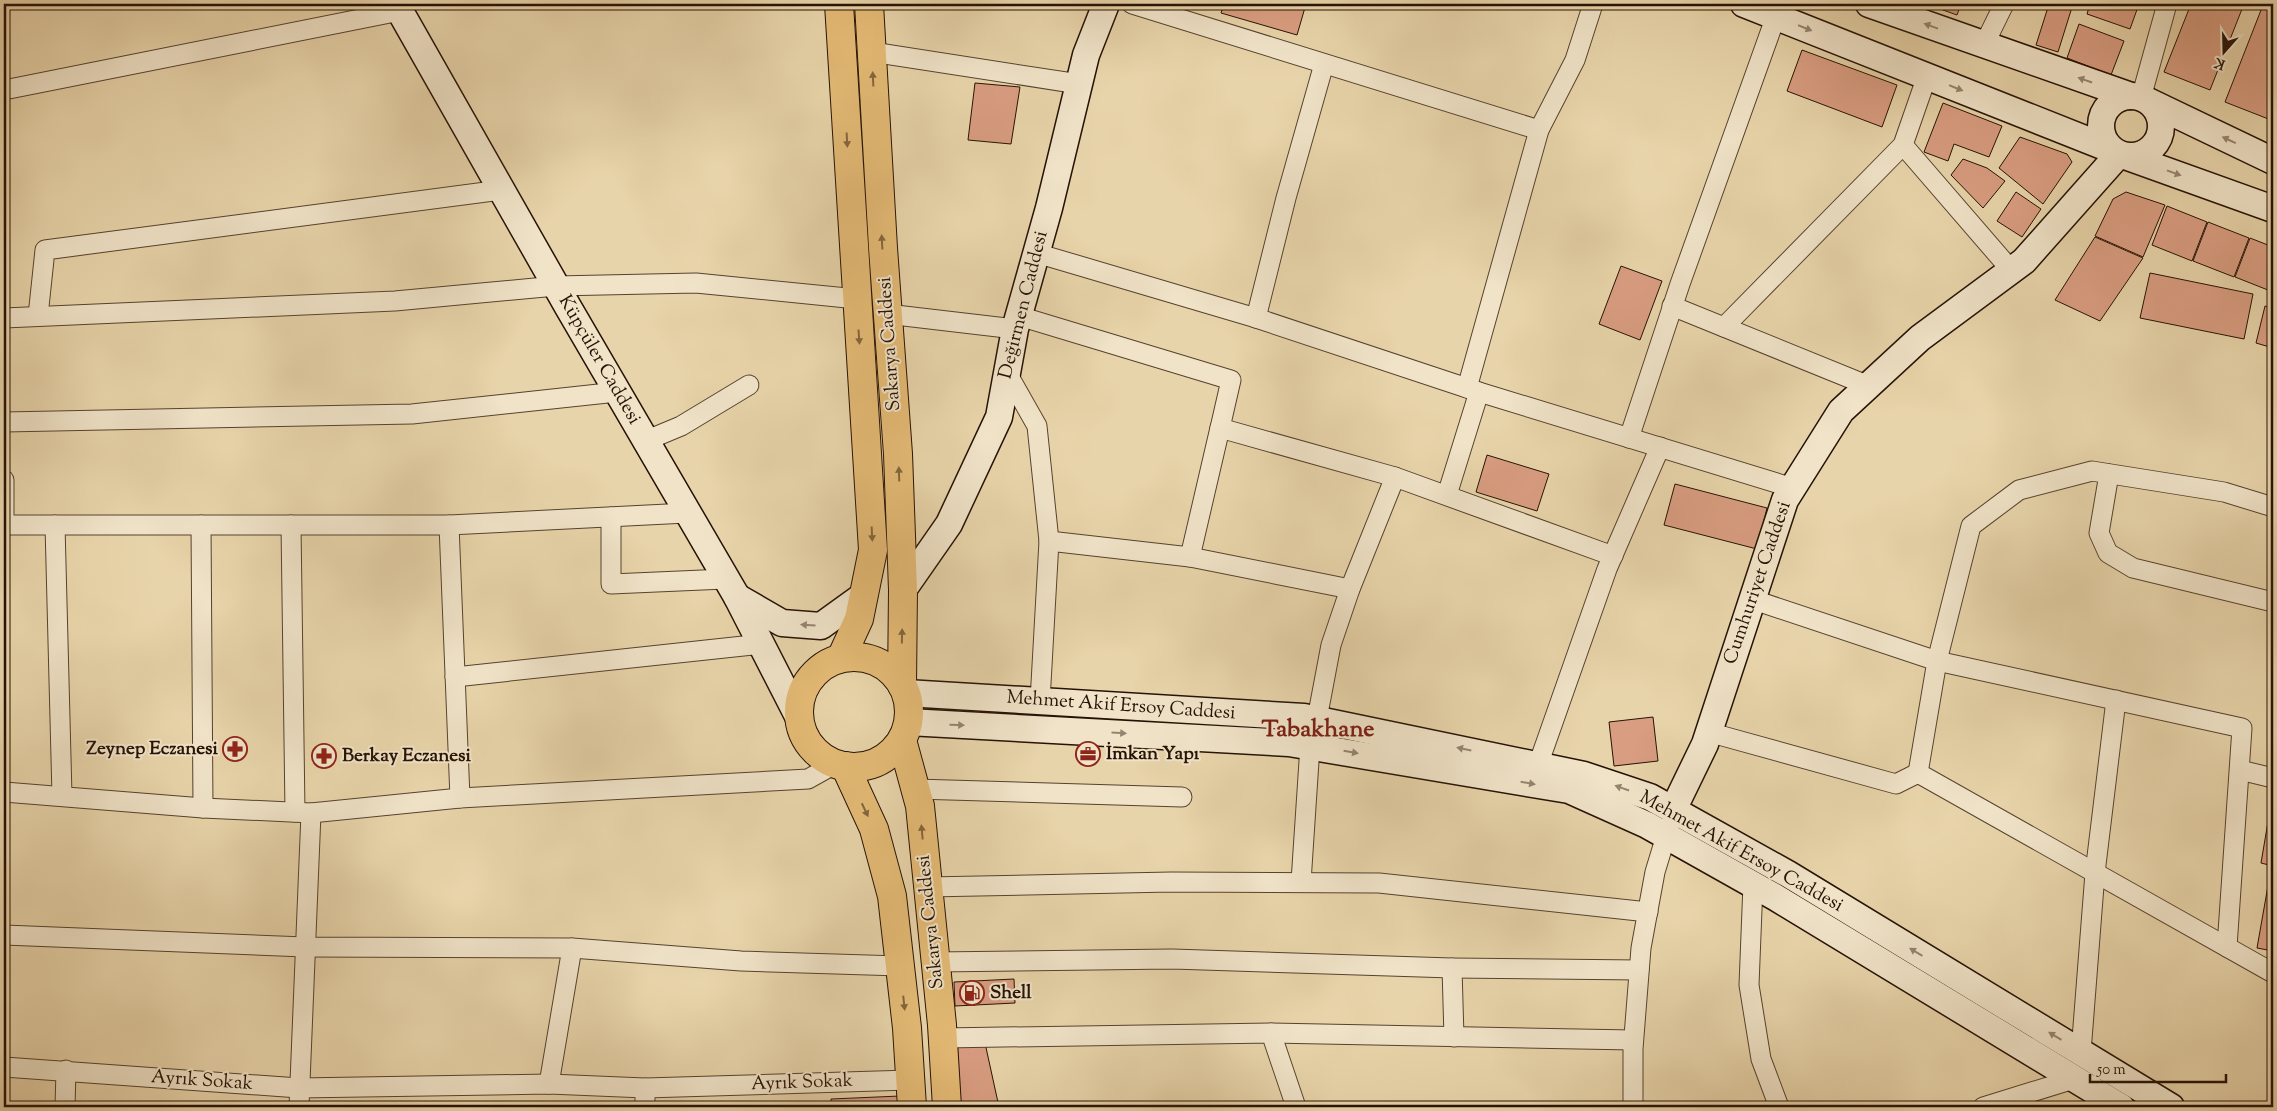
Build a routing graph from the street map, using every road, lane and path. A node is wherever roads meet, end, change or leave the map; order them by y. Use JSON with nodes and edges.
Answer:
{"nodes":[{"id":1,"x":839,"y":4,"type":"edge"},
{"id":2,"x":869,"y":4,"type":"edge"},
{"id":3,"x":1106,"y":4,"type":"edge"},
{"id":4,"x":1132,"y":4,"type":"edge"},
{"id":5,"x":1593,"y":4,"type":"edge"},
{"id":6,"x":1744,"y":4,"type":"edge"},
{"id":7,"x":1869,"y":4,"type":"edge"},
{"id":8,"x":2004,"y":4,"type":"edge"},
{"id":9,"x":2167,"y":4,"type":"edge"},
{"id":10,"x":398,"y":7,"type":"edge"},
{"id":11,"x":1776,"y":16,"type":"junction"},
{"id":12,"x":1984,"y":45,"type":"junction"},
{"id":13,"x":872,"y":52,"type":"junction"},
{"id":14,"x":1324,"y":64,"type":"junction"},
{"id":15,"x":1928,"y":76,"type":"junction"},
{"id":16,"x":1079,"y":84,"type":"junction"},
{"id":17,"x":4,"y":90,"type":"edge"},
{"id":18,"x":2140,"y":99,"type":"junction"},
{"id":19,"x":1539,"y":130,"type":"junction"},
{"id":20,"x":1903,"y":145,"type":"junction"},
{"id":21,"x":2119,"y":153,"type":"junction"},
{"id":22,"x":2273,"y":161,"type":"edge"},
{"id":23,"x":501,"y":190,"type":"junction"},
{"id":24,"x":2273,"y":209,"type":"edge"},
{"id":25,"x":1036,"y":253,"type":"junction"},
{"id":26,"x":2012,"y":270,"type":"junction"},
{"id":27,"x":556,"y":286,"type":"junction"},
{"id":28,"x":857,"y":299,"type":"junction"},
{"id":29,"x":1672,"y":306,"type":"junction"},
{"id":30,"x":888,"y":314,"type":"junction"},
{"id":31,"x":38,"y":316,"type":"junction"},
{"id":32,"x":4,"y":318,"type":"edge"},
{"id":33,"x":1256,"y":318,"type":"junction"},
{"id":34,"x":1017,"y":322,"type":"junction"},
{"id":35,"x":1724,"y":327,"type":"junction"},
{"id":36,"x":1007,"y":373,"type":"junction"},
{"id":37,"x":749,"y":385,"type":"dead end"},
{"id":38,"x":1869,"y":386,"type":"junction"},
{"id":39,"x":1473,"y":390,"type":"junction"},
{"id":40,"x":617,"y":392,"type":"junction"},
{"id":41,"x":4,"y":422,"type":"edge"},
{"id":42,"x":1220,"y":428,"type":"junction"},
{"id":43,"x":1629,"y":438,"type":"junction"},
{"id":44,"x":645,"y":441,"type":"junction"},
{"id":45,"x":1660,"y":448,"type":"junction"},
{"id":46,"x":2109,"y":474,"type":"junction"},
{"id":47,"x":1395,"y":477,"type":"junction"},
{"id":48,"x":4,"y":480,"type":"edge"},
{"id":49,"x":1793,"y":488,"type":"junction"},
{"id":50,"x":1447,"y":496,"type":"junction"},
{"id":51,"x":2273,"y":507,"type":"edge"},
{"id":52,"x":687,"y":513,"type":"junction"},
{"id":53,"x":611,"y":517,"type":"junction"},
{"id":54,"x":449,"y":524,"type":"junction"},
{"id":55,"x":4,"y":525,"type":"edge"},
{"id":56,"x":56,"y":525,"type":"junction"},
{"id":57,"x":201,"y":525,"type":"junction"},
{"id":58,"x":290,"y":525,"type":"junction"},
{"id":59,"x":1050,"y":541,"type":"junction"},
{"id":60,"x":1613,"y":556,"type":"junction"},
{"id":61,"x":1190,"y":557,"type":"junction"},
{"id":62,"x":731,"y":588,"type":"junction"},
{"id":63,"x":1350,"y":588,"type":"junction"},
{"id":64,"x":903,"y":590,"type":"junction"},
{"id":65,"x":864,"y":594,"type":"junction"},
{"id":66,"x":1751,"y":599,"type":"junction"},
{"id":67,"x":2273,"y":602,"type":"edge"},
{"id":68,"x":762,"y":644,"type":"junction"},
{"id":69,"x":841,"y":658,"type":"junction"},
{"id":70,"x":1937,"y":661,"type":"junction"},
{"id":71,"x":455,"y":677,"type":"junction"},
{"id":72,"x":904,"y":689,"type":"junction"},
{"id":73,"x":2116,"y":700,"type":"junction"},
{"id":74,"x":1040,"y":701,"type":"junction"},
{"id":75,"x":799,"y":718,"type":"junction"},
{"id":76,"x":1318,"y":719,"type":"junction"},
{"id":77,"x":905,"y":731,"type":"junction"},
{"id":78,"x":1708,"y":732,"type":"junction"},
{"id":79,"x":1310,"y":746,"type":"junction"},
{"id":80,"x":840,"y":765,"type":"junction"},
{"id":81,"x":1538,"y":765,"type":"junction"},
{"id":82,"x":2240,"y":770,"type":"junction"},
{"id":83,"x":1918,"y":773,"type":"junction"},
{"id":84,"x":2273,"y":778,"type":"edge"},
{"id":85,"x":915,"y":789,"type":"junction"},
{"id":86,"x":4,"y":792,"type":"edge"},
{"id":87,"x":62,"y":796,"type":"junction"},
{"id":88,"x":1182,"y":797,"type":"dead end"},
{"id":89,"x":460,"y":798,"type":"junction"},
{"id":90,"x":203,"y":808,"type":"junction"},
{"id":91,"x":1672,"y":810,"type":"junction"},
{"id":92,"x":303,"y":812,"type":"junction"},
{"id":93,"x":1667,"y":836,"type":"junction"},
{"id":94,"x":2095,"y":872,"type":"junction"},
{"id":95,"x":1301,"y":882,"type":"junction"},
{"id":96,"x":1752,"y":884,"type":"junction"},
{"id":97,"x":927,"y":886,"type":"junction"},
{"id":98,"x":1648,"y":912,"type":"junction"},
{"id":99,"x":4,"y":935,"type":"edge"},
{"id":100,"x":305,"y":947,"type":"junction"},
{"id":101,"x":2227,"y":947,"type":"junction"},
{"id":102,"x":572,"y":948,"type":"junction"},
{"id":103,"x":935,"y":962,"type":"junction"},
{"id":104,"x":900,"y":966,"type":"junction"},
{"id":105,"x":1452,"y":968,"type":"junction"},
{"id":106,"x":1639,"y":970,"type":"junction"},
{"id":107,"x":2273,"y":973,"type":"edge"},
{"id":108,"x":1271,"y":1032,"type":"junction"},
{"id":109,"x":1454,"y":1037,"type":"junction"},
{"id":110,"x":943,"y":1038,"type":"junction"},
{"id":111,"x":1633,"y":1040,"type":"junction"},
{"id":112,"x":2081,"y":1052,"type":"junction"},
{"id":113,"x":4,"y":1067,"type":"edge"},
{"id":114,"x":66,"y":1070,"type":"junction"},
{"id":115,"x":2074,"y":1079,"type":"junction"},
{"id":116,"x":910,"y":1080,"type":"junction"},
{"id":117,"x":549,"y":1084,"type":"junction"},
{"id":118,"x":299,"y":1088,"type":"junction"},
{"id":119,"x":645,"y":1088,"type":"junction"},
{"id":120,"x":65,"y":1107,"type":"edge"},
{"id":121,"x":298,"y":1107,"type":"edge"},
{"id":122,"x":645,"y":1107,"type":"edge"},
{"id":123,"x":912,"y":1107,"type":"edge"},
{"id":124,"x":947,"y":1107,"type":"edge"},
{"id":125,"x":1296,"y":1107,"type":"edge"},
{"id":126,"x":1633,"y":1107,"type":"edge"},
{"id":127,"x":1778,"y":1107,"type":"edge"},
{"id":128,"x":1983,"y":1107,"type":"edge"},
{"id":129,"x":2121,"y":1107,"type":"edge"},
{"id":130,"x":2171,"y":1107,"type":"edge"}],
"edges":[{"from":1,"to":28,"type":"main road","name":"Sakarya Caddesi","one_way":true},
{"from":2,"to":13,"type":"main road","name":"Sakarya Caddesi"},
{"from":3,"to":16,"type":"main road","name":"Değirmen Caddesi"},
{"from":4,"to":14,"type":"street"},
{"from":5,"to":19,"type":"street"},
{"from":6,"to":11,"type":"main road"},
{"from":12,"to":7,"type":"main road","one_way":true},
{"from":8,"to":12,"type":"street"},
{"from":9,"to":18,"type":"street"},
{"from":10,"to":17,"type":"street"},
{"from":10,"to":23,"type":"main road","name":"Küpçüler Caddesi"},
{"from":11,"to":15,"type":"main road","one_way":true},
{"from":11,"to":29,"type":"street"},
{"from":18,"to":12,"type":"main road","one_way":true},
{"from":13,"to":16,"type":"street"},
{"from":30,"to":13,"type":"main road","name":"Sakarya Caddesi","one_way":true},
{"from":14,"to":19,"type":"street"},
{"from":14,"to":33,"type":"street"},
{"from":15,"to":20,"type":"street"},
{"from":15,"to":21,"type":"main road","one_way":true},
{"from":16,"to":25,"type":"main road","name":"Değirmen Caddesi"},
{"from":18,"to":21,"type":"main road"},
{"from":18,"to":21,"type":"main road"},
{"from":22,"to":18,"type":"main road","one_way":true},
{"from":19,"to":39,"type":"street"},
{"from":20,"to":26,"type":"street"},
{"from":20,"to":35,"type":"street"},
{"from":21,"to":24,"type":"main road","one_way":true},
{"from":21,"to":26,"type":"main road","name":"Cumhuriyet Caddesi"},
{"from":23,"to":27,"type":"main road","name":"Küpçüler Caddesi"},
{"from":23,"to":31,"type":"street"},
{"from":25,"to":33,"type":"street"},
{"from":25,"to":34,"type":"main road","name":"Değirmen Caddesi"},
{"from":26,"to":38,"type":"main road","name":"Cumhuriyet Caddesi"},
{"from":27,"to":28,"type":"street"},
{"from":27,"to":31,"type":"street"},
{"from":27,"to":40,"type":"main road","name":"Küpçüler Caddesi"},
{"from":28,"to":65,"type":"main road","name":"Sakarya Caddesi","one_way":true},
{"from":29,"to":35,"type":"street"},
{"from":29,"to":43,"type":"street"},
{"from":30,"to":34,"type":"street"},
{"from":64,"to":30,"type":"main road","name":"Sakarya Caddesi","one_way":true},
{"from":31,"to":32,"type":"street"},
{"from":33,"to":39,"type":"street"},
{"from":34,"to":36,"type":"main road","name":"Değirmen Caddesi"},
{"from":34,"to":42,"type":"street"},
{"from":35,"to":38,"type":"street"},
{"from":36,"to":59,"type":"street"},
{"from":36,"to":64,"type":"main road","name":"Değirmen Caddesi"},
{"from":37,"to":44,"type":"street"},
{"from":38,"to":49,"type":"main road","name":"Cumhuriyet Caddesi"},
{"from":39,"to":43,"type":"street"},
{"from":39,"to":50,"type":"street"},
{"from":40,"to":41,"type":"street"},
{"from":40,"to":44,"type":"main road","name":"Küpçüler Caddesi"},
{"from":42,"to":47,"type":"street"},
{"from":42,"to":61,"type":"street"},
{"from":43,"to":45,"type":"street"},
{"from":44,"to":52,"type":"main road","name":"Küpçüler Caddesi"},
{"from":45,"to":49,"type":"street"},
{"from":45,"to":60,"type":"street"},
{"from":46,"to":51,"type":"street"},
{"from":46,"to":67,"type":"street"},
{"from":46,"to":70,"type":"street"},
{"from":47,"to":50,"type":"street"},
{"from":47,"to":63,"type":"street"},
{"from":48,"to":55,"type":"street"},
{"from":49,"to":66,"type":"main road","name":"Cumhuriyet Caddesi"},
{"from":50,"to":60,"type":"street"},
{"from":52,"to":53,"type":"street"},
{"from":52,"to":62,"type":"main road","name":"Küpçüler Caddesi"},
{"from":53,"to":54,"type":"street"},
{"from":53,"to":62,"type":"street"},
{"from":54,"to":58,"type":"street"},
{"from":54,"to":71,"type":"street"},
{"from":55,"to":56,"type":"street"},
{"from":56,"to":57,"type":"street"},
{"from":56,"to":87,"type":"street"},
{"from":57,"to":58,"type":"street"},
{"from":57,"to":90,"type":"street"},
{"from":58,"to":92,"type":"street"},
{"from":59,"to":61,"type":"street"},
{"from":59,"to":74,"type":"street"},
{"from":60,"to":81,"type":"street"},
{"from":61,"to":63,"type":"street"},
{"from":65,"to":62,"type":"main road","one_way":true},
{"from":62,"to":68,"type":"main road","name":"Küpçüler Caddesi"},
{"from":63,"to":76,"type":"street"},
{"from":72,"to":64,"type":"main road","name":"Sakarya Caddesi","one_way":true},
{"from":65,"to":69,"type":"main road","name":"Sakarya Caddesi"},
{"from":66,"to":70,"type":"street"},
{"from":66,"to":78,"type":"main road","name":"Cumhuriyet Caddesi"},
{"from":68,"to":71,"type":"street"},
{"from":68,"to":75,"type":"main road","name":"Küpçüler Caddesi"},
{"from":69,"to":72,"type":"main road"},
{"from":69,"to":75,"type":"main road"},
{"from":70,"to":73,"type":"street"},
{"from":70,"to":83,"type":"street"},
{"from":71,"to":89,"type":"street"},
{"from":72,"to":74,"type":"main road","name":"Mehmet Akif Ersoy Caddesi"},
{"from":72,"to":77,"type":"main road"},
{"from":73,"to":82,"type":"street"},
{"from":73,"to":94,"type":"street"},
{"from":74,"to":76,"type":"main road","name":"Mehmet Akif Ersoy Caddesi"},
{"from":75,"to":80,"type":"main road"},
{"from":81,"to":76,"type":"main road","name":"Mehmet Akif Ersoy Caddesi","one_way":true},
{"from":77,"to":79,"type":"main road","name":"Mehmet Akif Ersoy Caddesi","one_way":true},
{"from":77,"to":80,"type":"main road"},
{"from":77,"to":85,"type":"main road","name":"Sakarya Caddesi"},
{"from":78,"to":83,"type":"street"},
{"from":78,"to":91,"type":"main road","name":"Cumhuriyet Caddesi"},
{"from":79,"to":93,"type":"main road","name":"Mehmet Akif Ersoy Caddesi","one_way":true},
{"from":79,"to":95,"type":"street"},
{"from":80,"to":89,"type":"street"},
{"from":80,"to":104,"type":"main road","name":"Sakarya Caddesi","one_way":true},
{"from":91,"to":81,"type":"main road","name":"Mehmet Akif Ersoy Caddesi","one_way":true},
{"from":82,"to":84,"type":"street"},
{"from":82,"to":101,"type":"street"},
{"from":83,"to":94,"type":"street"},
{"from":85,"to":88,"type":"street"},
{"from":97,"to":85,"type":"main road","name":"Sakarya Caddesi","one_way":true},
{"from":86,"to":87,"type":"street"},
{"from":87,"to":90,"type":"street"},
{"from":89,"to":92,"type":"street"},
{"from":90,"to":92,"type":"street"},
{"from":91,"to":93,"type":"street"},
{"from":112,"to":91,"type":"main road","name":"Mehmet Akif Ersoy Caddesi","one_way":true},
{"from":92,"to":100,"type":"street"},
{"from":93,"to":96,"type":"main road","name":"Mehmet Akif Ersoy Caddesi"},
{"from":93,"to":98,"type":"street"},
{"from":94,"to":101,"type":"street"},
{"from":94,"to":112,"type":"street"},
{"from":95,"to":97,"type":"street"},
{"from":95,"to":98,"type":"street"},
{"from":96,"to":115,"type":"main road","name":"Mehmet Akif Ersoy Caddesi"},
{"from":96,"to":127,"type":"street"},
{"from":97,"to":103,"type":"main road","name":"Sakarya Caddesi"},
{"from":98,"to":106,"type":"street"},
{"from":99,"to":100,"type":"street"},
{"from":100,"to":102,"type":"street"},
{"from":100,"to":118,"type":"street"},
{"from":101,"to":107,"type":"street"},
{"from":102,"to":104,"type":"street"},
{"from":102,"to":117,"type":"street"},
{"from":103,"to":105,"type":"street"},
{"from":103,"to":110,"type":"main road","name":"Sakarya Caddesi"},
{"from":104,"to":116,"type":"main road","name":"Sakarya Caddesi","one_way":true},
{"from":105,"to":106,"type":"street"},
{"from":105,"to":109,"type":"street"},
{"from":106,"to":111,"type":"street"},
{"from":108,"to":109,"type":"street"},
{"from":108,"to":110,"type":"street"},
{"from":108,"to":125,"type":"street"},
{"from":109,"to":111,"type":"street"},
{"from":110,"to":124,"type":"main road","name":"Sakarya Caddesi"},
{"from":111,"to":126,"type":"street"},
{"from":112,"to":130,"type":"main road","name":"Mehmet Akif Ersoy Caddesi"},
{"from":113,"to":114,"type":"street","name":"Ayrık Sokak"},
{"from":114,"to":118,"type":"street","name":"Ayrık Sokak"},
{"from":114,"to":120,"type":"street"},
{"from":115,"to":128,"type":"street"},
{"from":115,"to":129,"type":"main road","name":"Mehmet Akif Ersoy Caddesi"},
{"from":116,"to":119,"type":"street","name":"Ayrık Sokak"},
{"from":116,"to":123,"type":"main road","name":"Sakarya Caddesi"},
{"from":117,"to":118,"type":"street","name":"Ayrık Sokak"},
{"from":117,"to":119,"type":"street","name":"Ayrık Sokak"},
{"from":118,"to":121,"type":"street"},
{"from":119,"to":122,"type":"street"}]}
